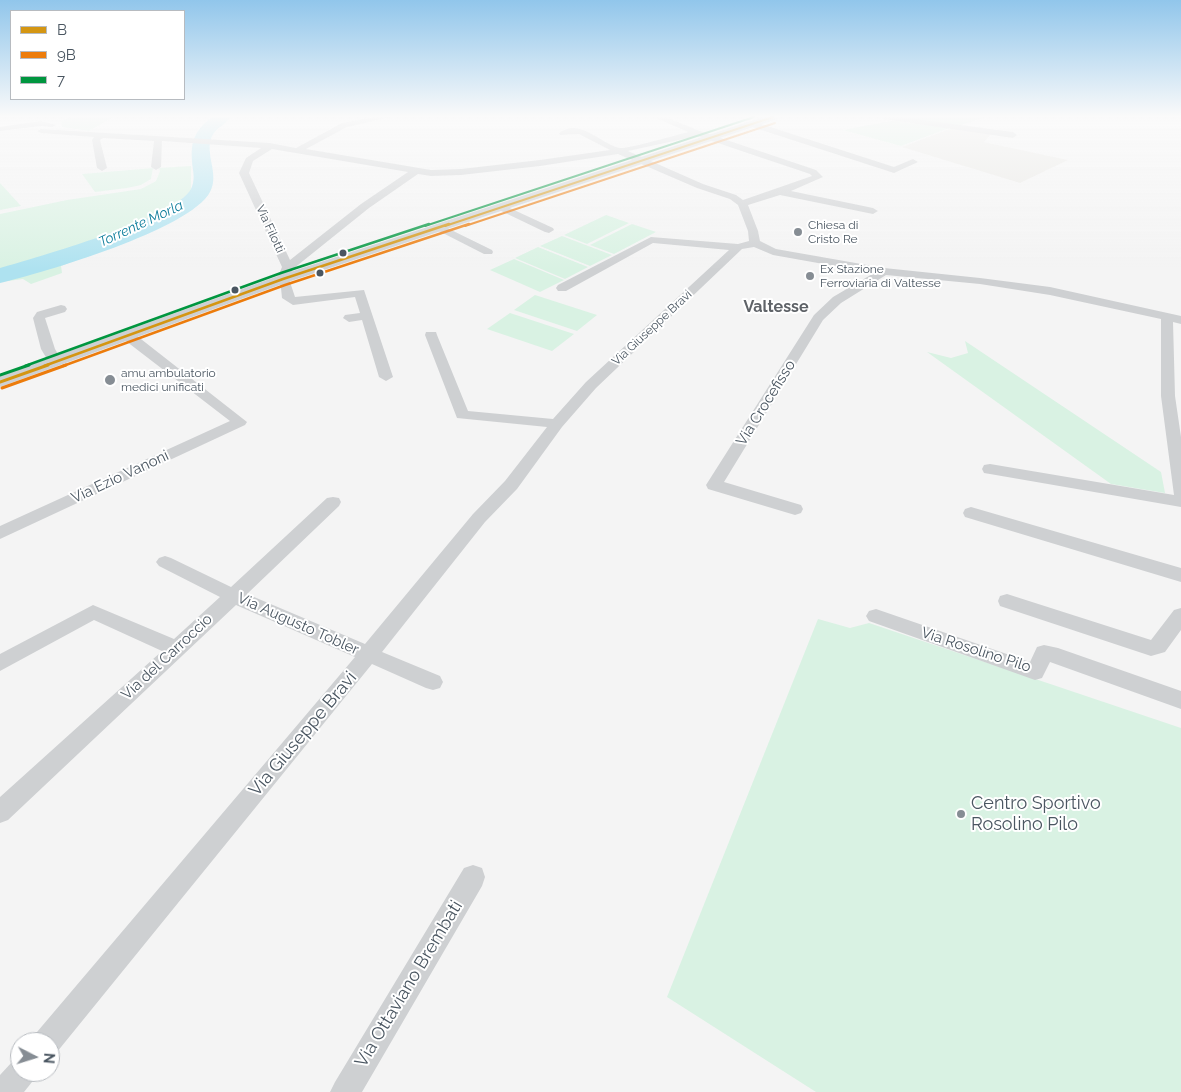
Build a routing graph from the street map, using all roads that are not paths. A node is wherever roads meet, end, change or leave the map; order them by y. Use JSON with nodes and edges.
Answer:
{"nodes":[{"id":1,"x":246,"y":168,"type":"edge"},
{"id":2,"x":391,"y":168,"type":"edge"},
{"id":3,"x":491,"y":168,"type":"edge"},
{"id":4,"x":619,"y":168,"type":"edge"},
{"id":5,"x":657,"y":168,"type":"edge"},
{"id":6,"x":795,"y":168,"type":"edge"},
{"id":7,"x":414,"y":172,"type":"junction"},
{"id":8,"x":780,"y":192,"type":"junction"},
{"id":9,"x":742,"y":204,"type":"junction"},
{"id":10,"x":501,"y":207,"type":"junction"},
{"id":11,"x":873,"y":212,"type":"dead end"},
{"id":12,"x":439,"y":227,"type":"junction"},
{"id":13,"x":549,"y":230,"type":"dead end"},
{"id":14,"x":746,"y":245,"type":"junction"},
{"id":15,"x":488,"y":252,"type":"dead end"},
{"id":16,"x":884,"y":271,"type":"junction"},
{"id":17,"x":286,"y":273,"type":"junction"},
{"id":18,"x":562,"y":288,"type":"dead end"},
{"id":19,"x":61,"y":309,"type":"dead end"},
{"id":20,"x":367,"y":316,"type":"junction"},
{"id":21,"x":349,"y":318,"type":"dead end"},
{"id":22,"x":1174,"y":318,"type":"edge"},
{"id":23,"x":127,"y":335,"type":"junction"},
{"id":24,"x":431,"y":335,"type":"dead end"},
{"id":25,"x":55,"y":361,"type":"junction"},
{"id":26,"x":386,"y":377,"type":"dead end"},
{"id":27,"x":0,"y":382,"type":"edge"},
{"id":28,"x":557,"y":424,"type":"junction"},
{"id":29,"x":990,"y":469,"type":"dead end"},
{"id":30,"x":1181,"y":494,"type":"edge"},
{"id":31,"x":333,"y":502,"type":"dead end"},
{"id":32,"x":1181,"y":502,"type":"edge"},
{"id":33,"x":795,"y":509,"type":"dead end"},
{"id":34,"x":971,"y":513,"type":"dead end"},
{"id":35,"x":0,"y":533,"type":"edge"},
{"id":36,"x":165,"y":562,"type":"dead end"},
{"id":37,"x":1181,"y":575,"type":"edge"},
{"id":38,"x":233,"y":596,"type":"junction"},
{"id":39,"x":1007,"y":601,"type":"dead end"},
{"id":40,"x":1181,"y":615,"type":"edge"},
{"id":41,"x":876,"y":616,"type":"dead end"},
{"id":42,"x":177,"y":649,"type":"junction"},
{"id":43,"x":368,"y":655,"type":"junction"},
{"id":44,"x":0,"y":663,"type":"edge"},
{"id":45,"x":433,"y":682,"type":"dead end"},
{"id":46,"x":1181,"y":700,"type":"edge"},
{"id":47,"x":0,"y":812,"type":"edge"},
{"id":48,"x":473,"y":877,"type":"dead end"},
{"id":49,"x":55,"y":1032,"type":"edge"},
{"id":50,"x":14,"y":1082,"type":"edge"},
{"id":51,"x":5,"y":1092,"type":"edge"},
{"id":52,"x":345,"y":1092,"type":"edge"}],
"edges":[{"from":1,"to":17,"type":"street","name":"Via Filotti"},
{"from":2,"to":7,"type":"street"},
{"from":3,"to":7,"type":"street"},
{"from":4,"to":10,"type":"street"},
{"from":5,"to":9,"type":"street"},
{"from":6,"to":8,"type":"street"},
{"from":7,"to":17,"type":"street"},
{"from":8,"to":9,"type":"street"},
{"from":8,"to":11,"type":"street"},
{"from":9,"to":14,"type":"street"},
{"from":10,"to":12,"type":"street"},
{"from":10,"to":13,"type":"street"},
{"from":12,"to":15,"type":"street"},
{"from":12,"to":17,"type":"street"},
{"from":14,"to":16,"type":"street"},
{"from":14,"to":18,"type":"street"},
{"from":14,"to":28,"type":"street","name":"Via Giuseppe Bravi"},
{"from":16,"to":22,"type":"street"},
{"from":16,"to":33,"type":"street","name":"Via Crocefisso"},
{"from":17,"to":20,"type":"street","name":"Via Filotti"},
{"from":17,"to":23,"type":"street"},
{"from":19,"to":25,"type":"street"},
{"from":20,"to":21,"type":"street"},
{"from":20,"to":26,"type":"street"},
{"from":22,"to":30,"type":"street"},
{"from":23,"to":25,"type":"street"},
{"from":23,"to":35,"type":"street","name":"Via Ezio Vanoni"},
{"from":24,"to":28,"type":"street"},
{"from":25,"to":27,"type":"street"},
{"from":28,"to":43,"type":"street","name":"Via Giuseppe Bravi"},
{"from":29,"to":32,"type":"street"},
{"from":31,"to":38,"type":"street","name":"Via del Carroccio"},
{"from":34,"to":37,"type":"street"},
{"from":36,"to":38,"type":"street","name":"Via Augusto Tobler"},
{"from":38,"to":42,"type":"street","name":"Via del Carroccio"},
{"from":38,"to":43,"type":"street","name":"Via Augusto Tobler"},
{"from":39,"to":40,"type":"street"},
{"from":41,"to":46,"type":"street","name":"Via Rosolino Pilo"},
{"from":42,"to":44,"type":"street"},
{"from":42,"to":47,"type":"street","name":"Via del Carroccio"},
{"from":43,"to":45,"type":"street","name":"Via Augusto Tobler"},
{"from":43,"to":49,"type":"street","name":"Via Giuseppe Bravi"},
{"from":48,"to":52,"type":"street","name":"Via Ottaviano Brembati"},
{"from":50,"to":51,"type":"street"}]}
